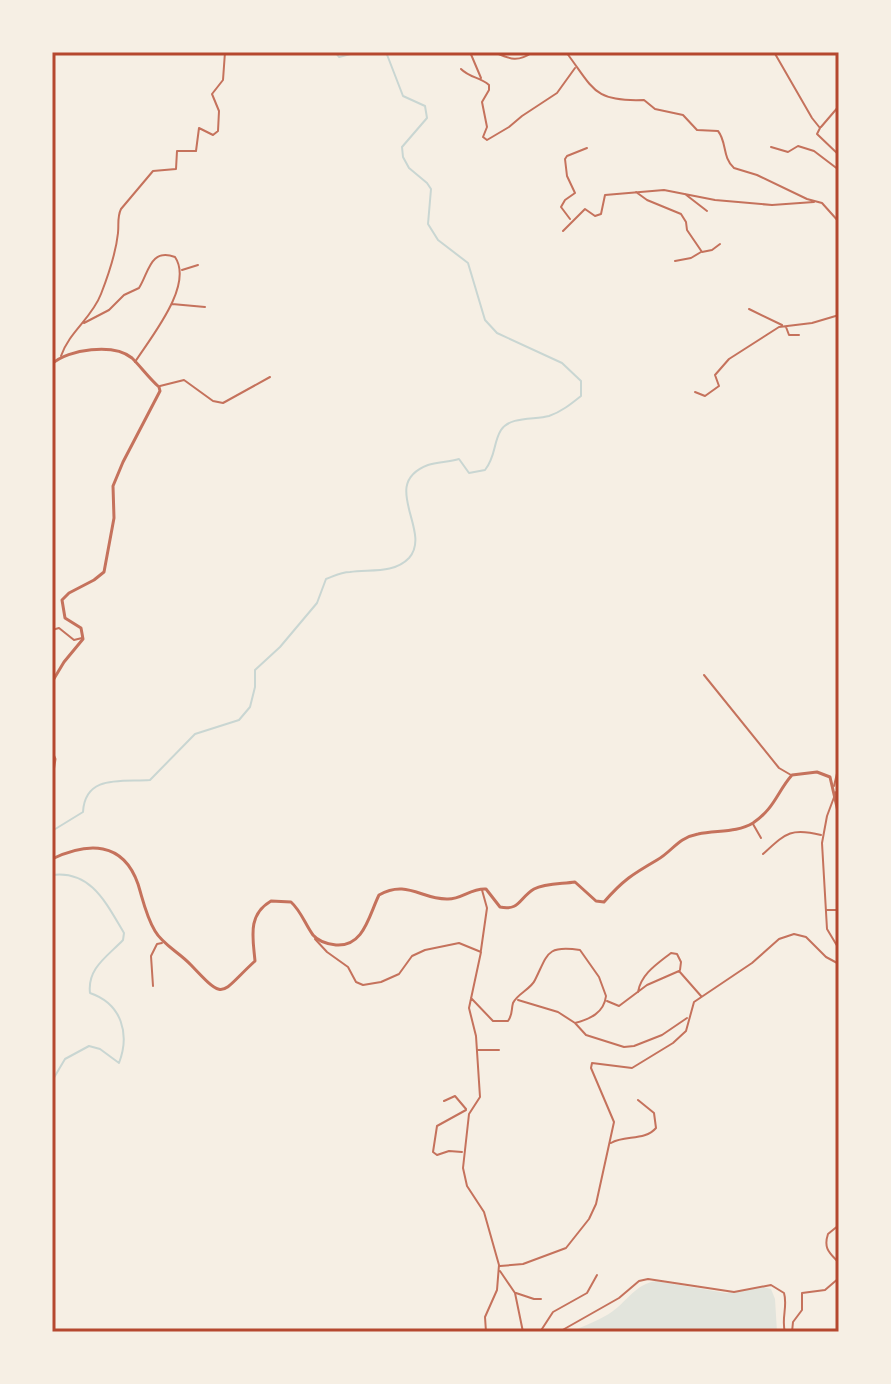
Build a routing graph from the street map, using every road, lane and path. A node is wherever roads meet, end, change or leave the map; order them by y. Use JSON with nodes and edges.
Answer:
{"nodes":[{"id":1,"x":225,"y":52,"type":"edge"},
{"id":2,"x":470,"y":52,"type":"edge"},
{"id":3,"x":494,"y":52,"type":"edge"},
{"id":4,"x":533,"y":52,"type":"edge"},
{"id":5,"x":566,"y":52,"type":"edge"},
{"id":6,"x":774,"y":52,"type":"edge"},
{"id":7,"x":576,"y":67,"type":"junction"},
{"id":8,"x":461,"y":69,"type":"dead end"},
{"id":9,"x":482,"y":79,"type":"junction"},
{"id":10,"x":839,"y":106,"type":"edge"},
{"id":11,"x":820,"y":128,"type":"junction"},
{"id":12,"x":771,"y":147,"type":"dead end"},
{"id":13,"x":587,"y":148,"type":"dead end"},
{"id":14,"x":839,"y":155,"type":"edge"},
{"id":15,"x":839,"y":170,"type":"edge"},
{"id":16,"x":635,"y":191,"type":"junction"},
{"id":17,"x":684,"y":194,"type":"junction"},
{"id":18,"x":820,"y":202,"type":"junction"},
{"id":19,"x":707,"y":211,"type":"dead end"},
{"id":20,"x":572,"y":221,"type":"junction"},
{"id":21,"x":839,"y":222,"type":"edge"},
{"id":22,"x":563,"y":231,"type":"dead end"},
{"id":23,"x":720,"y":244,"type":"dead end"},
{"id":24,"x":702,"y":252,"type":"junction"},
{"id":25,"x":675,"y":261,"type":"dead end"},
{"id":26,"x":198,"y":265,"type":"dead end"},
{"id":27,"x":181,"y":270,"type":"junction"},
{"id":28,"x":170,"y":304,"type":"junction"},
{"id":29,"x":205,"y":307,"type":"dead end"},
{"id":30,"x":749,"y":309,"type":"dead end"},
{"id":31,"x":839,"y":315,"type":"edge"},
{"id":32,"x":83,"y":324,"type":"junction"},
{"id":33,"x":784,"y":326,"type":"junction"},
{"id":34,"x":799,"y":335,"type":"dead end"},
{"id":35,"x":60,"y":358,"type":"junction"},
{"id":36,"x":135,"y":362,"type":"junction"},
{"id":37,"x":52,"y":364,"type":"edge"},
{"id":38,"x":270,"y":377,"type":"dead end"},
{"id":39,"x":159,"y":387,"type":"junction"},
{"id":40,"x":695,"y":392,"type":"dead end"},
{"id":41,"x":52,"y":630,"type":"edge"},
{"id":42,"x":83,"y":637,"type":"junction"},
{"id":43,"x":704,"y":675,"type":"dead end"},
{"id":44,"x":52,"y":682,"type":"edge"},
{"id":45,"x":52,"y":752,"type":"edge"},
{"id":46,"x":839,"y":765,"type":"edge"},
{"id":47,"x":792,"y":775,"type":"junction"},
{"id":48,"x":52,"y":778,"type":"edge"},
{"id":49,"x":834,"y":786,"type":"junction"},
{"id":50,"x":836,"y":792,"type":"junction"},
{"id":51,"x":839,"y":816,"type":"edge"},
{"id":52,"x":752,"y":823,"type":"junction"},
{"id":53,"x":822,"y":835,"type":"junction"},
{"id":54,"x":761,"y":838,"type":"dead end"},
{"id":55,"x":763,"y":854,"type":"dead end"},
{"id":56,"x":52,"y":859,"type":"edge"},
{"id":57,"x":482,"y":889,"type":"junction"},
{"id":58,"x":825,"y":910,"type":"junction"},
{"id":59,"x":839,"y":910,"type":"edge"},
{"id":60,"x":315,"y":938,"type":"junction"},
{"id":61,"x":163,"y":942,"type":"junction"},
{"id":62,"x":839,"y":949,"type":"edge"},
{"id":63,"x":481,"y":952,"type":"junction"},
{"id":64,"x":839,"y":964,"type":"edge"},
{"id":65,"x":679,"y":971,"type":"junction"},
{"id":66,"x":153,"y":986,"type":"dead end"},
{"id":67,"x":638,"y":992,"type":"junction"},
{"id":68,"x":701,"y":996,"type":"junction"},
{"id":69,"x":470,"y":997,"type":"junction"},
{"id":70,"x":517,"y":999,"type":"junction"},
{"id":71,"x":606,"y":1000,"type":"junction"},
{"id":72,"x":689,"y":1015,"type":"junction"},
{"id":73,"x":575,"y":1023,"type":"junction"},
{"id":74,"x":476,"y":1050,"type":"junction"},
{"id":75,"x":499,"y":1050,"type":"dead end"},
{"id":76,"x":638,"y":1100,"type":"dead end"},
{"id":77,"x":444,"y":1101,"type":"dead end"},
{"id":78,"x":466,"y":1110,"type":"junction"},
{"id":79,"x":469,"y":1114,"type":"junction"},
{"id":80,"x":610,"y":1144,"type":"junction"},
{"id":81,"x":464,"y":1152,"type":"junction"},
{"id":82,"x":839,"y":1225,"type":"edge"},
{"id":83,"x":839,"y":1263,"type":"edge"},
{"id":84,"x":499,"y":1268,"type":"junction"},
{"id":85,"x":597,"y":1275,"type":"dead end"},
{"id":86,"x":839,"y":1278,"type":"edge"},
{"id":87,"x":515,"y":1293,"type":"junction"},
{"id":88,"x":541,"y":1299,"type":"dead end"},
{"id":89,"x":486,"y":1332,"type":"edge"},
{"id":90,"x":523,"y":1332,"type":"edge"},
{"id":91,"x":540,"y":1332,"type":"edge"},
{"id":92,"x":559,"y":1332,"type":"edge"},
{"id":93,"x":785,"y":1332,"type":"edge"},
{"id":94,"x":792,"y":1332,"type":"edge"}],
"edges":[{"from":1,"to":32,"type":"street"},
{"from":2,"to":9,"type":"street"},
{"from":3,"to":4,"type":"street"},
{"from":5,"to":7,"type":"street"},
{"from":6,"to":11,"type":"street"},
{"from":7,"to":9,"type":"street"},
{"from":7,"to":18,"type":"street"},
{"from":8,"to":9,"type":"street"},
{"from":10,"to":11,"type":"street"},
{"from":11,"to":14,"type":"street"},
{"from":12,"to":15,"type":"street"},
{"from":13,"to":20,"type":"street"},
{"from":16,"to":17,"type":"street"},
{"from":16,"to":20,"type":"street"},
{"from":16,"to":24,"type":"street"},
{"from":17,"to":18,"type":"street"},
{"from":17,"to":19,"type":"street"},
{"from":18,"to":21,"type":"street"},
{"from":20,"to":22,"type":"street"},
{"from":23,"to":24,"type":"street"},
{"from":24,"to":25,"type":"street"},
{"from":26,"to":27,"type":"street"},
{"from":27,"to":28,"type":"street"},
{"from":27,"to":32,"type":"street"},
{"from":28,"to":29,"type":"street"},
{"from":28,"to":36,"type":"street"},
{"from":30,"to":33,"type":"street"},
{"from":31,"to":33,"type":"street"},
{"from":32,"to":35,"type":"street"},
{"from":33,"to":34,"type":"street"},
{"from":33,"to":40,"type":"street"},
{"from":35,"to":36,"type":"street"},
{"from":35,"to":37,"type":"street"},
{"from":36,"to":39,"type":"street"},
{"from":38,"to":39,"type":"street"},
{"from":39,"to":42,"type":"street"},
{"from":41,"to":42,"type":"street"},
{"from":42,"to":44,"type":"street"},
{"from":43,"to":47,"type":"street"},
{"from":45,"to":48,"type":"street"},
{"from":46,"to":49,"type":"street"},
{"from":47,"to":49,"type":"street"},
{"from":47,"to":52,"type":"street"},
{"from":49,"to":50,"type":"street"},
{"from":50,"to":51,"type":"street"},
{"from":50,"to":53,"type":"street"},
{"from":52,"to":54,"type":"street"},
{"from":52,"to":57,"type":"street"},
{"from":53,"to":55,"type":"street"},
{"from":53,"to":58,"type":"street"},
{"from":56,"to":61,"type":"street"},
{"from":57,"to":60,"type":"street"},
{"from":57,"to":63,"type":"street"},
{"from":58,"to":59,"type":"street"},
{"from":58,"to":62,"type":"street"},
{"from":60,"to":61,"type":"street"},
{"from":60,"to":63,"type":"street"},
{"from":61,"to":66,"type":"street"},
{"from":63,"to":69,"type":"street"},
{"from":64,"to":68,"type":"street"},
{"from":65,"to":67,"type":"street"},
{"from":65,"to":67,"type":"street"},
{"from":65,"to":68,"type":"street"},
{"from":67,"to":71,"type":"street"},
{"from":68,"to":72,"type":"street"},
{"from":69,"to":70,"type":"street"},
{"from":69,"to":74,"type":"street"},
{"from":70,"to":71,"type":"street"},
{"from":70,"to":73,"type":"street"},
{"from":71,"to":73,"type":"street"},
{"from":72,"to":73,"type":"street"},
{"from":72,"to":80,"type":"street"},
{"from":74,"to":75,"type":"street"},
{"from":74,"to":79,"type":"street"},
{"from":76,"to":80,"type":"street"},
{"from":77,"to":78,"type":"street"},
{"from":78,"to":79,"type":"street"},
{"from":78,"to":81,"type":"street"},
{"from":79,"to":81,"type":"street"},
{"from":80,"to":84,"type":"street"},
{"from":81,"to":84,"type":"street"},
{"from":82,"to":83,"type":"street"},
{"from":84,"to":87,"type":"street"},
{"from":84,"to":89,"type":"street"},
{"from":85,"to":91,"type":"street"},
{"from":86,"to":94,"type":"street"},
{"from":87,"to":88,"type":"street"},
{"from":87,"to":90,"type":"street"},
{"from":92,"to":93,"type":"street"}]}
